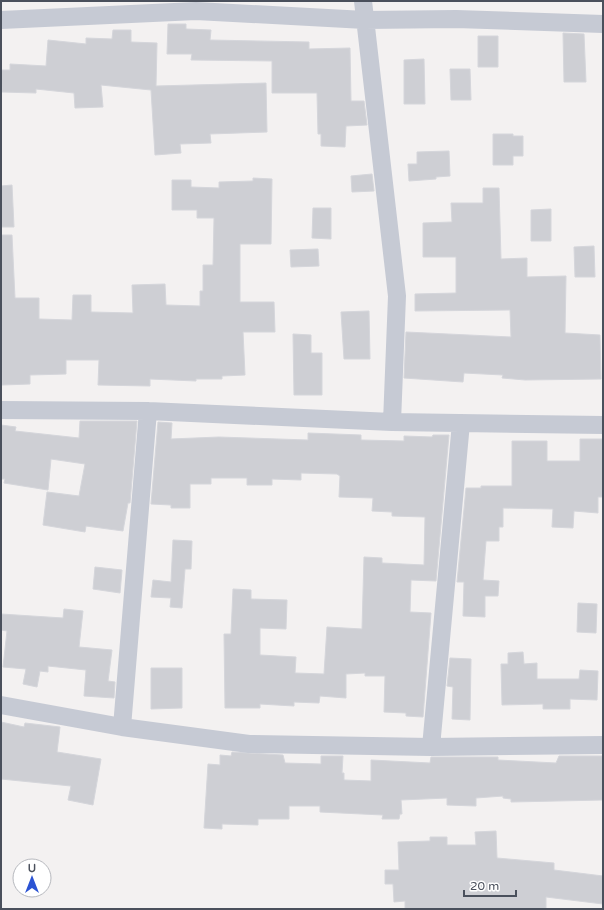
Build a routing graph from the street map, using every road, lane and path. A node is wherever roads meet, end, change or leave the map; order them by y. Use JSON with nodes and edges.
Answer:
{"nodes":[{"id":1,"x":363,"y":1,"type":"edge"},
{"id":2,"x":1,"y":20,"type":"edge"},
{"id":3,"x":365,"y":20,"type":"junction"},
{"id":4,"x":603,"y":24,"type":"edge"},
{"id":5,"x":1,"y":410,"type":"edge"},
{"id":6,"x":148,"y":411,"type":"junction"},
{"id":7,"x":392,"y":422,"type":"junction"},
{"id":8,"x":461,"y":423,"type":"junction"},
{"id":9,"x":603,"y":425,"type":"edge"},
{"id":10,"x":1,"y":705,"type":"edge"},
{"id":11,"x":122,"y":727,"type":"junction"},
{"id":12,"x":603,"y":745,"type":"edge"},
{"id":13,"x":431,"y":747,"type":"junction"}],
"edges":[{"from":1,"to":3,"type":"street"},
{"from":2,"to":3,"type":"street"},
{"from":3,"to":4,"type":"street"},
{"from":3,"to":7,"type":"street"},
{"from":5,"to":6,"type":"street"},
{"from":6,"to":7,"type":"street"},
{"from":6,"to":11,"type":"street"},
{"from":7,"to":8,"type":"street"},
{"from":8,"to":9,"type":"street"},
{"from":8,"to":13,"type":"street"},
{"from":10,"to":11,"type":"street"},
{"from":11,"to":13,"type":"street"},
{"from":12,"to":13,"type":"street"}]}
